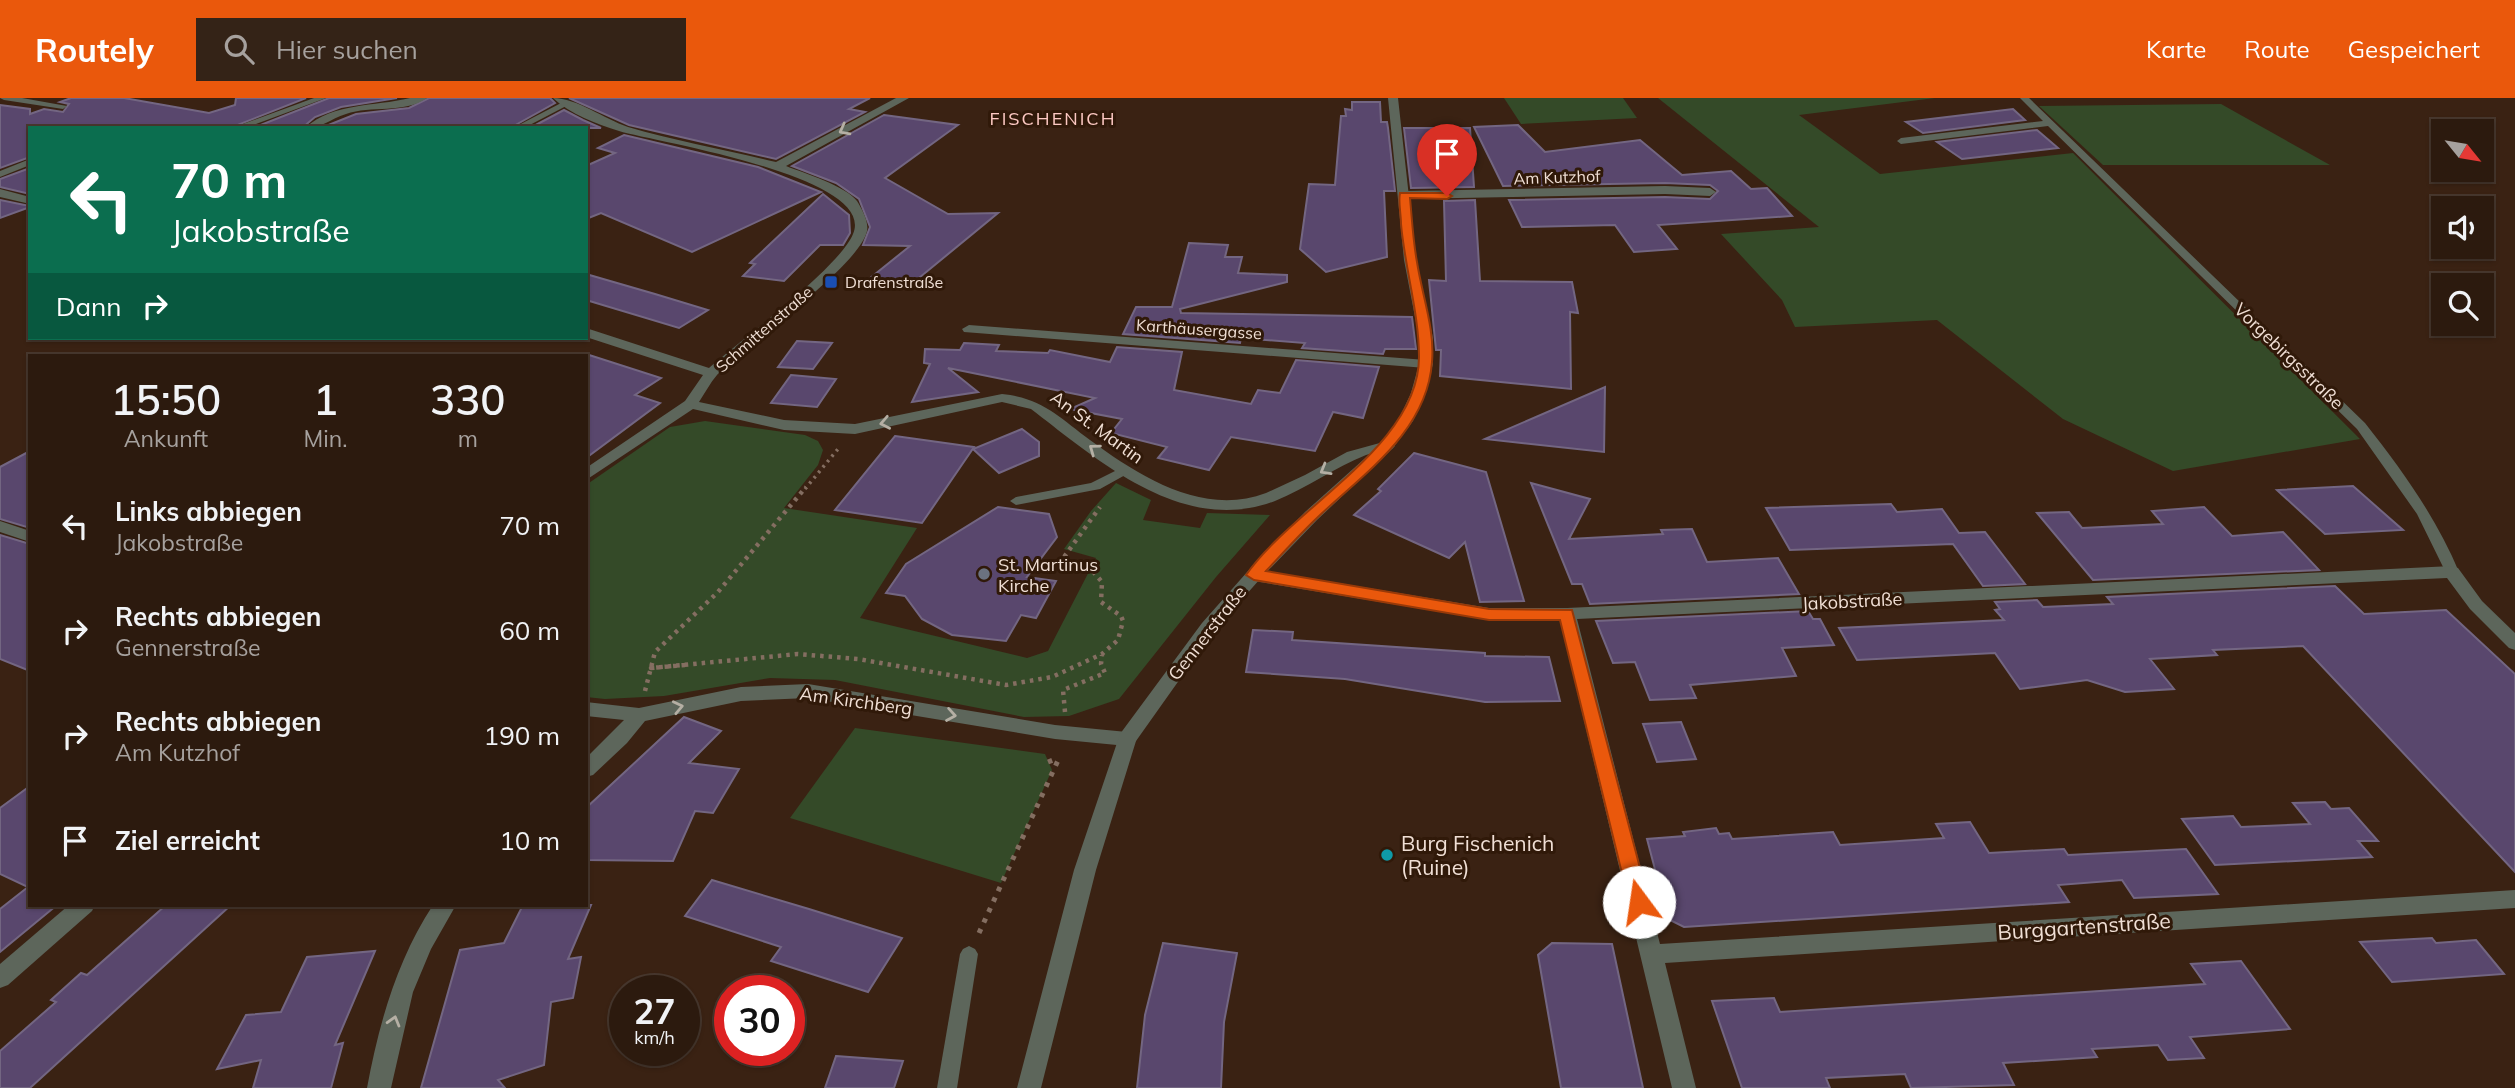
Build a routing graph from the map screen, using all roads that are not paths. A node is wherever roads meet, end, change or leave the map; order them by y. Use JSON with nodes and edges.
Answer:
{"nodes":[{"id":1,"x":4,"y":98,"type":"edge"},
{"id":2,"x":322,"y":98,"type":"edge"},
{"id":3,"x":422,"y":98,"type":"edge"},
{"id":4,"x":904,"y":98,"type":"edge"},
{"id":5,"x":1393,"y":98,"type":"edge"},
{"id":6,"x":2024,"y":98,"type":"edge"},
{"id":7,"x":562,"y":101,"type":"edge"},
{"id":8,"x":63,"y":106,"type":"dead end"},
{"id":9,"x":2049,"y":123,"type":"junction"},
{"id":10,"x":242,"y":126,"type":"edge"},
{"id":11,"x":314,"y":126,"type":"edge"},
{"id":12,"x":520,"y":126,"type":"edge"},
{"id":13,"x":1901,"y":141,"type":"dead end"},
{"id":14,"x":28,"y":163,"type":"edge"},
{"id":15,"x":777,"y":166,"type":"junction"},
{"id":16,"x":0,"y":174,"type":"edge"},
{"id":17,"x":1710,"y":192,"type":"dead end"},
{"id":18,"x":0,"y":193,"type":"edge"},
{"id":19,"x":1404,"y":195,"type":"junction"},
{"id":20,"x":28,"y":200,"type":"edge"},
{"id":21,"x":969,"y":329,"type":"dead end"},
{"id":22,"x":588,"y":333,"type":"edge"},
{"id":23,"x":1426,"y":364,"type":"junction"},
{"id":24,"x":712,"y":373,"type":"junction"},
{"id":25,"x":690,"y":404,"type":"junction"},
{"id":26,"x":1387,"y":446,"type":"junction"},
{"id":27,"x":588,"y":474,"type":"edge"},
{"id":28,"x":1127,"y":474,"type":"junction"},
{"id":29,"x":1016,"y":501,"type":"dead end"},
{"id":30,"x":0,"y":526,"type":"edge"},
{"id":31,"x":28,"y":536,"type":"edge"},
{"id":32,"x":2452,"y":572,"type":"junction"},
{"id":33,"x":1254,"y":575,"type":"junction"},
{"id":34,"x":1567,"y":614,"type":"junction"},
{"id":35,"x":2515,"y":644,"type":"edge"},
{"id":36,"x":588,"y":709,"type":"edge"},
{"id":37,"x":639,"y":715,"type":"junction"},
{"id":38,"x":1127,"y":739,"type":"junction"},
{"id":39,"x":588,"y":768,"type":"edge"},
{"id":40,"x":2515,"y":899,"type":"edge"},
{"id":41,"x":82,"y":907,"type":"edge"},
{"id":42,"x":444,"y":907,"type":"edge"},
{"id":43,"x":969,"y":954,"type":"road end"},
{"id":44,"x":1653,"y":954,"type":"junction"},
{"id":45,"x":0,"y":978,"type":"edge"},
{"id":46,"x":379,"y":1088,"type":"edge"},
{"id":47,"x":947,"y":1088,"type":"edge"},
{"id":48,"x":1029,"y":1088,"type":"edge"},
{"id":49,"x":1684,"y":1088,"type":"edge"}],
"edges":[{"from":1,"to":8,"type":"lane"},
{"from":2,"to":10,"type":"lane"},
{"from":3,"to":11,"type":"street"},
{"from":4,"to":15,"type":"street","one_way":true},
{"from":5,"to":19,"type":"street","name":"Gennerstraße"},
{"from":6,"to":9,"type":"lane","name":"Vorgebirgsstraße"},
{"from":7,"to":12,"type":"lane"},
{"from":7,"to":15,"type":"street","name":"Schmittenstraße"},
{"from":9,"to":13,"type":"lane"},
{"from":9,"to":32,"type":"lane","name":"Vorgebirgsstraße"},
{"from":14,"to":16,"type":"lane"},
{"from":15,"to":24,"type":"street","name":"Schmittenstraße"},
{"from":17,"to":19,"type":"street","name":"Am Kutzhof"},
{"from":18,"to":20,"type":"street"},
{"from":19,"to":23,"type":"street","name":"Gennerstraße"},
{"from":21,"to":23,"type":"street","name":"Karthäusergasse"},
{"from":22,"to":24,"type":"street"},
{"from":23,"to":26,"type":"street","name":"Gennerstraße"},
{"from":24,"to":25,"type":"street","name":"Schmittenstraße"},
{"from":25,"to":27,"type":"street","name":"Schmittenstraße"},
{"from":28,"to":25,"type":"street","name":"An St. Martin","one_way":true},
{"from":26,"to":28,"type":"street","name":"An St. Martin","one_way":true},
{"from":26,"to":33,"type":"street","name":"Gennerstraße"},
{"from":28,"to":29,"type":"lane"},
{"from":30,"to":31,"type":"street"},
{"from":32,"to":34,"type":"street","name":"Jakobstraße"},
{"from":32,"to":35,"type":"street","name":"Vorgebirgsstraße"},
{"from":33,"to":34,"type":"street","name":"Jakobstraße"},
{"from":33,"to":38,"type":"street","name":"Gennerstraße"},
{"from":34,"to":44,"type":"street"},
{"from":36,"to":37,"type":"street","name":"Am Kirchberg"},
{"from":37,"to":38,"type":"street","name":"Am Kirchberg","one_way":true},
{"from":37,"to":39,"type":"street"},
{"from":38,"to":48,"type":"street","name":"Gennerstraße"},
{"from":40,"to":44,"type":"street","name":"Burggartenstraße"},
{"from":41,"to":45,"type":"street"},
{"from":46,"to":42,"type":"street","one_way":true},
{"from":43,"to":47,"type":"lane"},
{"from":44,"to":49,"type":"street"}]}
